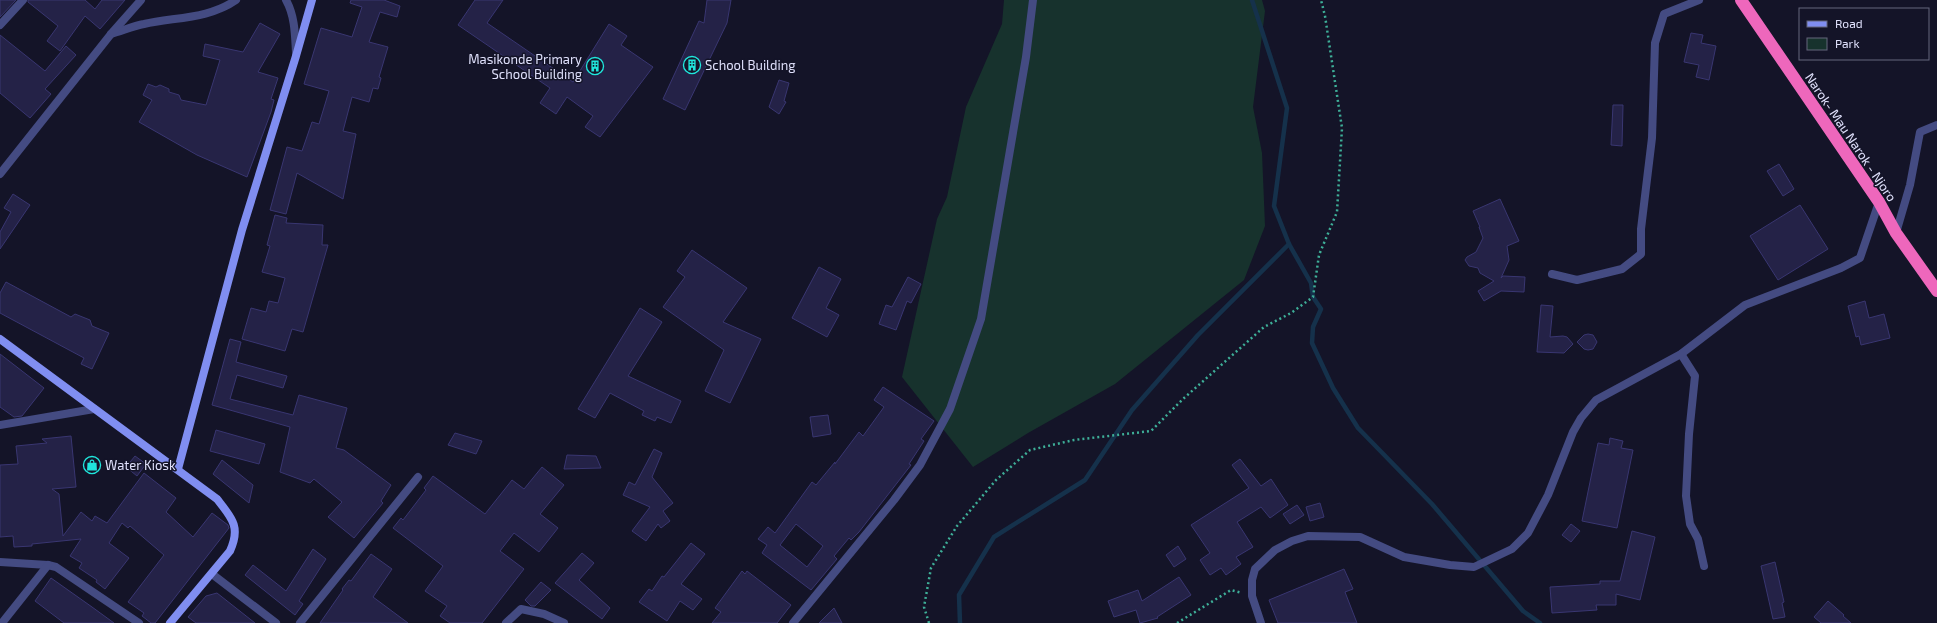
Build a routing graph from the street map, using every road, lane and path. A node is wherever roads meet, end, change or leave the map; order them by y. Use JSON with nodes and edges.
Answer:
{"nodes":[{"id":1,"x":23,"y":0,"type":"edge"},
{"id":2,"x":141,"y":0,"type":"edge"},
{"id":3,"x":236,"y":0,"type":"edge"},
{"id":4,"x":286,"y":0,"type":"edge"},
{"id":5,"x":312,"y":0,"type":"edge"},
{"id":6,"x":1033,"y":0,"type":"edge"},
{"id":7,"x":1321,"y":0,"type":"edge"},
{"id":8,"x":1698,"y":0,"type":"edge"},
{"id":9,"x":1741,"y":0,"type":"edge"},
{"id":10,"x":0,"y":25,"type":"edge"},
{"id":11,"x":111,"y":34,"type":"junction"},
{"id":12,"x":296,"y":56,"type":"junction"},
{"id":13,"x":1937,"y":125,"type":"edge"},
{"id":14,"x":0,"y":174,"type":"edge"},
{"id":15,"x":1879,"y":202,"type":"junction"},
{"id":16,"x":1896,"y":233,"type":"junction"},
{"id":17,"x":1552,"y":274,"type":"dead end"},
{"id":18,"x":1937,"y":291,"type":"edge"},
{"id":19,"x":0,"y":339,"type":"edge"},
{"id":20,"x":1682,"y":354,"type":"junction"},
{"id":21,"x":94,"y":409,"type":"junction"},
{"id":22,"x":0,"y":425,"type":"edge"},
{"id":23,"x":178,"y":469,"type":"junction"},
{"id":24,"x":418,"y":477,"type":"dead end"},
{"id":25,"x":0,"y":562,"type":"edge"},
{"id":26,"x":48,"y":565,"type":"junction"},
{"id":27,"x":1704,"y":566,"type":"dead end"},
{"id":28,"x":212,"y":574,"type":"junction"},
{"id":29,"x":1252,"y":596,"type":"junction"},
{"id":30,"x":2,"y":623,"type":"edge"},
{"id":31,"x":139,"y":623,"type":"edge"},
{"id":32,"x":170,"y":623,"type":"edge"},
{"id":33,"x":276,"y":623,"type":"edge"},
{"id":34,"x":300,"y":623,"type":"edge"},
{"id":35,"x":506,"y":623,"type":"edge"},
{"id":36,"x":564,"y":623,"type":"edge"},
{"id":37,"x":793,"y":623,"type":"edge"},
{"id":38,"x":929,"y":623,"type":"edge"},
{"id":39,"x":1177,"y":623,"type":"edge"},
{"id":40,"x":1261,"y":623,"type":"edge"}],
"edges":[{"from":1,"to":10,"type":"street"},
{"from":2,"to":11,"type":"street"},
{"from":3,"to":11,"type":"street"},
{"from":4,"to":12,"type":"street"},
{"from":5,"to":12,"type":"main road"},
{"from":6,"to":37,"type":"street"},
{"from":7,"to":38,"type":"path"},
{"from":8,"to":17,"type":"street"},
{"from":9,"to":15,"type":"highway","name":"Narok- Mau Narok - Njoro"},
{"from":11,"to":14,"type":"street"},
{"from":12,"to":23,"type":"main road"},
{"from":13,"to":16,"type":"street"},
{"from":15,"to":16,"type":"highway","name":"Narok- Mau Narok - Njoro"},
{"from":15,"to":20,"type":"street"},
{"from":16,"to":18,"type":"highway","name":"Narok- Mau Narok - Njoro"},
{"from":19,"to":21,"type":"main road"},
{"from":20,"to":27,"type":"street"},
{"from":20,"to":29,"type":"street"},
{"from":21,"to":22,"type":"street"},
{"from":21,"to":23,"type":"main road"},
{"from":23,"to":28,"type":"main road"},
{"from":24,"to":34,"type":"street"},
{"from":25,"to":26,"type":"street"},
{"from":26,"to":30,"type":"street"},
{"from":26,"to":31,"type":"street"},
{"from":28,"to":32,"type":"main road"},
{"from":28,"to":33,"type":"street"},
{"from":29,"to":39,"type":"path"},
{"from":29,"to":40,"type":"street"},
{"from":35,"to":36,"type":"street"}]}
